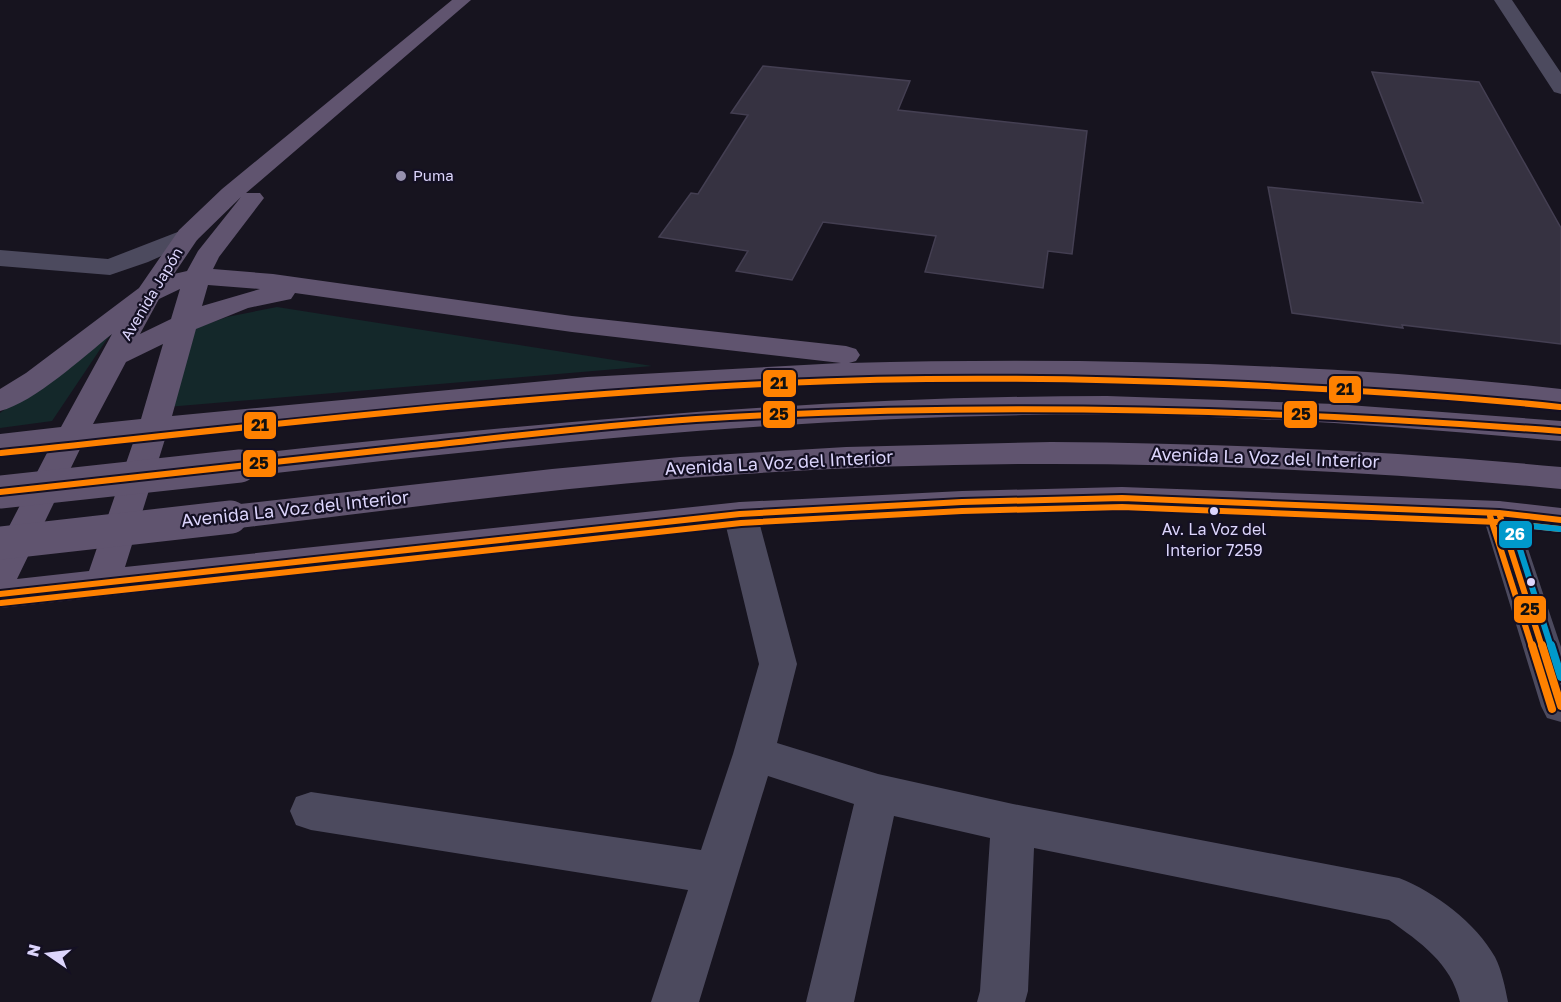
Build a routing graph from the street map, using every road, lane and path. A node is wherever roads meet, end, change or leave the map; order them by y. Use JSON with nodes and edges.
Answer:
{"nodes":[{"id":1,"x":462,"y":0,"type":"edge"},
{"id":2,"x":483,"y":0,"type":"edge"},
{"id":3,"x":1503,"y":0,"type":"edge"},
{"id":4,"x":1558,"y":79,"type":"edge"},
{"id":5,"x":224,"y":232,"type":"junction"},
{"id":6,"x":189,"y":235,"type":"junction"},
{"id":7,"x":0,"y":258,"type":"edge"},
{"id":8,"x":110,"y":267,"type":"junction"},
{"id":9,"x":197,"y":276,"type":"junction"},
{"id":10,"x":332,"y":291,"type":"junction"},
{"id":11,"x":148,"y":294,"type":"junction"},
{"id":12,"x":181,"y":326,"type":"junction"},
{"id":13,"x":114,"y":357,"type":"junction"},
{"id":14,"x":980,"y":370,"type":"junction"},
{"id":15,"x":1561,"y":398,"type":"edge"},
{"id":16,"x":0,"y":402,"type":"edge"},
{"id":17,"x":153,"y":429,"type":"junction"},
{"id":18,"x":1561,"y":431,"type":"edge"},
{"id":19,"x":71,"y":437,"type":"junction"},
{"id":20,"x":0,"y":444,"type":"edge"},
{"id":21,"x":1561,"y":478,"type":"edge"},
{"id":22,"x":0,"y":492,"type":"edge"},
{"id":23,"x":1499,"y":513,"type":"junction"},
{"id":24,"x":740,"y":514,"type":"junction"},
{"id":25,"x":1561,"y":520,"type":"edge"},
{"id":26,"x":0,"y":543,"type":"edge"},
{"id":27,"x":0,"y":578,"type":"edge"},
{"id":28,"x":103,"y":582,"type":"junction"},
{"id":29,"x":0,"y":594,"type":"edge"},
{"id":30,"x":1561,"y":706,"type":"edge"},
{"id":31,"x":754,"y":754,"type":"junction"},
{"id":32,"x":878,"y":793,"type":"junction"},
{"id":33,"x":311,"y":811,"type":"dead end"},
{"id":34,"x":1013,"y":824,"type":"junction"},
{"id":35,"x":716,"y":873,"type":"junction"},
{"id":36,"x":678,"y":1001,"type":"edge"},
{"id":37,"x":830,"y":1002,"type":"edge"},
{"id":38,"x":1001,"y":1002,"type":"edge"},
{"id":39,"x":1484,"y":1002,"type":"edge"}],
"edges":[{"from":1,"to":6,"type":"main road","name":"Avenida Japón"},
{"from":2,"to":5,"type":"main road","name":"Avenida Japón"},
{"from":3,"to":4,"type":"street"},
{"from":5,"to":6,"type":"main road"},
{"from":5,"to":9,"type":"main road","name":"Avenida Japón"},
{"from":6,"to":8,"type":"street"},
{"from":6,"to":11,"type":"main road","name":"Avenida Japón"},
{"from":7,"to":8,"type":"street"},
{"from":8,"to":11,"type":"street"},
{"from":9,"to":10,"type":"main road"},
{"from":9,"to":11,"type":"main road"},
{"from":9,"to":12,"type":"main road","name":"Avenida Japón"},
{"from":10,"to":12,"type":"main road"},
{"from":10,"to":14,"type":"main road"},
{"from":11,"to":13,"type":"main road","name":"Avenida Japón"},
{"from":11,"to":16,"type":"main road"},
{"from":12,"to":13,"type":"main road"},
{"from":12,"to":17,"type":"main road","name":"Avenida Japón"},
{"from":13,"to":19,"type":"main road","name":"Avenida Japón"},
{"from":14,"to":15,"type":"main road"},
{"from":14,"to":17,"type":"main road"},
{"from":17,"to":19,"type":"main road"},
{"from":17,"to":28,"type":"main road","name":"Avenida Japón"},
{"from":18,"to":22,"type":"main road","bridge":true},
{"from":19,"to":20,"type":"main road"},
{"from":19,"to":27,"type":"main road","name":"Avenida Japón"},
{"from":21,"to":26,"type":"main road","name":"Avenida La Voz del Interior","bridge":true},
{"from":23,"to":24,"type":"main road"},
{"from":23,"to":25,"type":"main road"},
{"from":23,"to":30,"type":"street"},
{"from":24,"to":28,"type":"main road"},
{"from":24,"to":31,"type":"street"},
{"from":28,"to":29,"type":"main road"},
{"from":31,"to":32,"type":"street"},
{"from":31,"to":35,"type":"street"},
{"from":32,"to":34,"type":"street"},
{"from":32,"to":37,"type":"street"},
{"from":33,"to":35,"type":"street"},
{"from":34,"to":38,"type":"street"},
{"from":34,"to":39,"type":"street"},
{"from":35,"to":36,"type":"street"}]}
